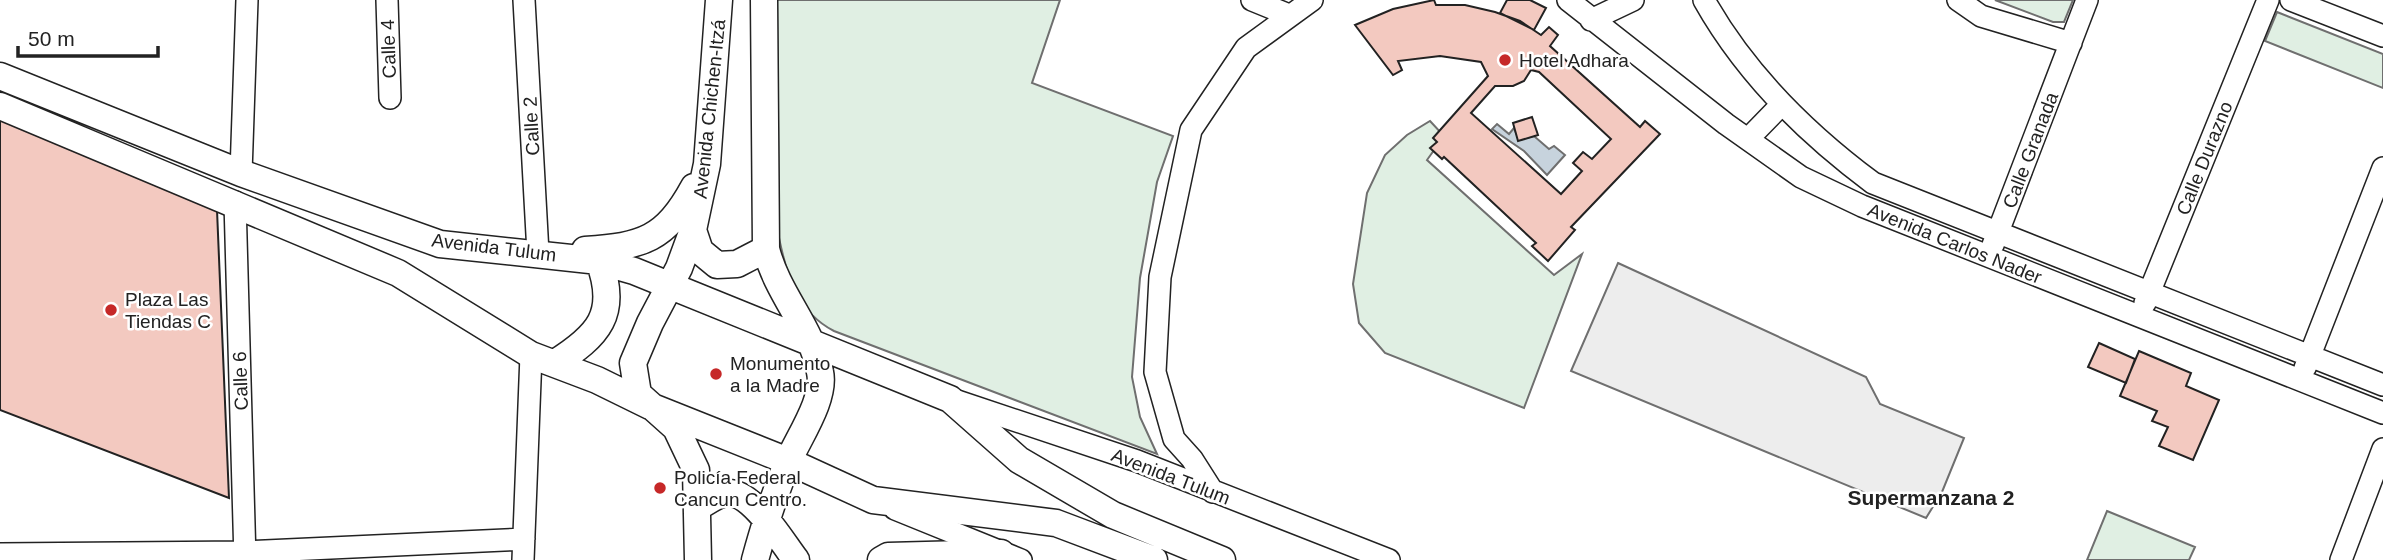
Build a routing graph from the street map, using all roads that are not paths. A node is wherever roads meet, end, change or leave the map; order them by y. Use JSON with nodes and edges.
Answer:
{"nodes":[{"id":1,"x":247,"y":0,"type":"edge"},
{"id":2,"x":387,"y":0,"type":"edge"},
{"id":3,"x":524,"y":0,"type":"edge"},
{"id":4,"x":719,"y":0,"type":"edge"},
{"id":5,"x":764,"y":0,"type":"edge"},
{"id":6,"x":1252,"y":0,"type":"edge"},
{"id":7,"x":1312,"y":0,"type":"edge"},
{"id":8,"x":1568,"y":0,"type":"edge"},
{"id":9,"x":1633,"y":0,"type":"edge"},
{"id":10,"x":1704,"y":0,"type":"edge"},
{"id":11,"x":1958,"y":0,"type":"edge"},
{"id":12,"x":2087,"y":0,"type":"edge"},
{"id":13,"x":2268,"y":0,"type":"edge"},
{"id":14,"x":2291,"y":0,"type":"edge"},
{"id":15,"x":1289,"y":15,"type":"junction"},
{"id":16,"x":1591,"y":20,"type":"junction"},
{"id":17,"x":2383,"y":36,"type":"edge"},
{"id":18,"x":2071,"y":43,"type":"junction"},
{"id":19,"x":0,"y":76,"type":"edge"},
{"id":20,"x":390,"y":98,"type":"dead end"},
{"id":21,"x":1782,"y":104,"type":"junction"},
{"id":22,"x":0,"y":106,"type":"edge"},
{"id":23,"x":1748,"y":139,"type":"junction"},
{"id":24,"x":707,"y":164,"type":"junction"},
{"id":25,"x":2383,"y":168,"type":"edge"},
{"id":26,"x":241,"y":173,"type":"junction"},
{"id":27,"x":234,"y":202,"type":"junction"},
{"id":28,"x":693,"y":230,"type":"junction"},
{"id":29,"x":1998,"y":233,"type":"junction"},
{"id":30,"x":766,"y":249,"type":"junction"},
{"id":31,"x":538,"y":253,"type":"junction"},
{"id":32,"x":1988,"y":256,"type":"junction"},
{"id":33,"x":599,"y":261,"type":"junction"},
{"id":34,"x":671,"y":288,"type":"junction"},
{"id":35,"x":2150,"y":292,"type":"junction"},
{"id":36,"x":2139,"y":316,"type":"junction"},
{"id":37,"x":813,"y":345,"type":"junction"},
{"id":38,"x":2311,"y":356,"type":"junction"},
{"id":39,"x":543,"y":359,"type":"junction"},
{"id":40,"x":2300,"y":380,"type":"junction"},
{"id":41,"x":2383,"y":385,"type":"edge"},
{"id":42,"x":950,"y":399,"type":"junction"},
{"id":43,"x":650,"y":406,"type":"junction"},
{"id":44,"x":2383,"y":413,"type":"edge"},
{"id":45,"x":2383,"y":449,"type":"edge"},
{"id":46,"x":788,"y":461,"type":"junction"},
{"id":47,"x":1213,"y":492,"type":"junction"},
{"id":48,"x":873,"y":500,"type":"junction"},
{"id":49,"x":698,"y":507,"type":"junction"},
{"id":50,"x":765,"y":520,"type":"junction"},
{"id":51,"x":524,"y":550,"type":"edge"},
{"id":52,"x":0,"y":554,"type":"edge"},
{"id":53,"x":96,"y":556,"type":"edge"},
{"id":54,"x":245,"y":556,"type":"edge"},
{"id":55,"x":1011,"y":556,"type":"edge"},
{"id":56,"x":700,"y":558,"type":"edge"},
{"id":57,"x":755,"y":560,"type":"edge"},
{"id":58,"x":796,"y":560,"type":"edge"},
{"id":59,"x":881,"y":560,"type":"edge"},
{"id":60,"x":1154,"y":560,"type":"edge"},
{"id":61,"x":1222,"y":560,"type":"edge"},
{"id":62,"x":1389,"y":560,"type":"edge"},
{"id":63,"x":2341,"y":560,"type":"edge"}],
"edges":[{"from":1,"to":26,"type":"street"},
{"from":2,"to":20,"type":"street","name":"Calle 4"},
{"from":3,"to":31,"type":"street","name":"Calle 2"},
{"from":4,"to":24,"type":"main road","name":"Avenida Chichen-Itzá"},
{"from":5,"to":30,"type":"main road"},
{"from":6,"to":15,"type":"street"},
{"from":7,"to":15,"type":"street"},
{"from":8,"to":16,"type":"street","name":"Avenida Carlos Nader"},
{"from":9,"to":16,"type":"street"},
{"from":10,"to":21,"type":"street","name":"Avenida Carlos Nader"},
{"from":11,"to":18,"type":"street"},
{"from":12,"to":18,"type":"street","name":"Calle Granada"},
{"from":13,"to":35,"type":"street","name":"Calle Durazno"},
{"from":14,"to":17,"type":"street"},
{"from":15,"to":47,"type":"street"},
{"from":16,"to":23,"type":"street","name":"Avenida Carlos Nader"},
{"from":18,"to":29,"type":"street","name":"Calle Granada"},
{"from":19,"to":26,"type":"main road","name":"Avenida Tulum"},
{"from":21,"to":23,"type":"street"},
{"from":21,"to":29,"type":"street","name":"Avenida Carlos Nader"},
{"from":22,"to":27,"type":"main road"},
{"from":23,"to":32,"type":"street","name":"Avenida Carlos Nader"},
{"from":24,"to":28,"type":"main road","name":"Avenida Chichen-Itzá"},
{"from":24,"to":31,"type":"main road"},
{"from":25,"to":38,"type":"street"},
{"from":26,"to":31,"type":"main road","name":"Avenida Tulum"},
{"from":27,"to":39,"type":"main road"},
{"from":27,"to":54,"type":"street","name":"Calle 6"},
{"from":28,"to":30,"type":"main road"},
{"from":28,"to":34,"type":"main road","name":"Avenida Chichen-Itzá"},
{"from":29,"to":32,"type":"street","name":"Calle Granada"},
{"from":29,"to":35,"type":"street","name":"Avenida Carlos Nader"},
{"from":30,"to":37,"type":"main road"},
{"from":31,"to":33,"type":"main road","name":"Avenida Tulum"},
{"from":32,"to":36,"type":"street","name":"Avenida Carlos Nader"},
{"from":33,"to":34,"type":"main road","name":"Avenida Tulum"},
{"from":33,"to":39,"type":"main road"},
{"from":34,"to":37,"type":"main road","name":"Avenida Tulum"},
{"from":34,"to":43,"type":"main road","name":"Avenida Chichen-Itzá"},
{"from":35,"to":36,"type":"street","name":"Calle Durazno"},
{"from":35,"to":38,"type":"street","name":"Avenida Carlos Nader"},
{"from":36,"to":40,"type":"street","name":"Avenida Carlos Nader"},
{"from":37,"to":42,"type":"main road","name":"Avenida Tulum"},
{"from":37,"to":46,"type":"main road"},
{"from":38,"to":40,"type":"street"},
{"from":38,"to":41,"type":"street","name":"Avenida Carlos Nader"},
{"from":39,"to":43,"type":"main road"},
{"from":39,"to":51,"type":"street"},
{"from":40,"to":44,"type":"street","name":"Avenida Carlos Nader"},
{"from":42,"to":47,"type":"street","name":"Avenida Tulum"},
{"from":42,"to":61,"type":"main road","name":"Avenida Tulum"},
{"from":43,"to":46,"type":"main road"},
{"from":43,"to":49,"type":"main road","name":"Avenida Chichen-Itzá"},
{"from":45,"to":63,"type":"street"},
{"from":46,"to":48,"type":"main road"},
{"from":46,"to":50,"type":"main road"},
{"from":47,"to":62,"type":"street","name":"Avenida Tulum"},
{"from":48,"to":55,"type":"street"},
{"from":48,"to":60,"type":"main road"},
{"from":49,"to":50,"type":"main road"},
{"from":49,"to":56,"type":"main road","name":"Avenida Chichen-Itzá"},
{"from":50,"to":57,"type":"main road"},
{"from":50,"to":58,"type":"main road"},
{"from":51,"to":54,"type":"street"},
{"from":52,"to":53,"type":"street"},
{"from":53,"to":54,"type":"street"},
{"from":55,"to":59,"type":"main road"}]}
